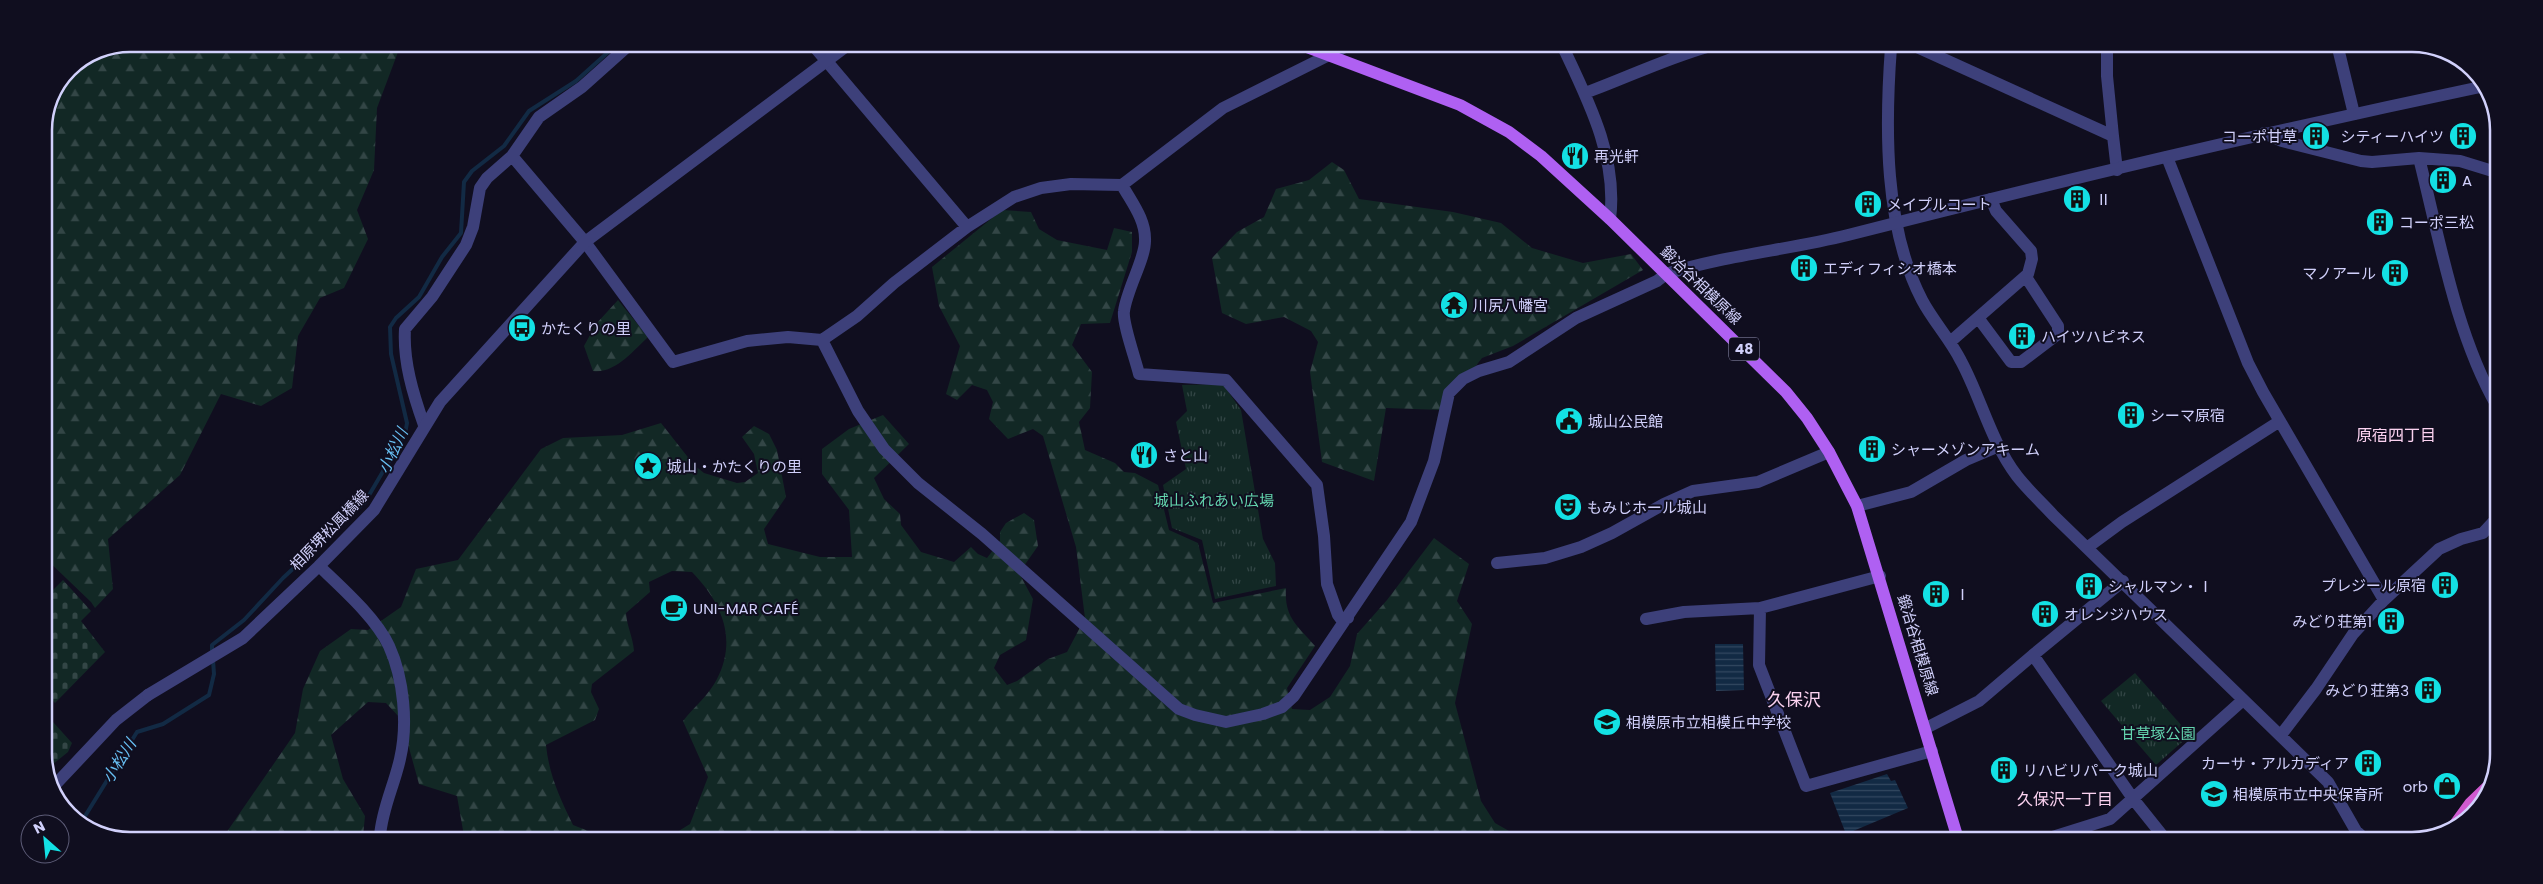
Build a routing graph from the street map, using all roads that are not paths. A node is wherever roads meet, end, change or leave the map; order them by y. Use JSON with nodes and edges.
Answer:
{"nodes":[{"id":1,"x":621,"y":52,"type":"edge"},
{"id":2,"x":819,"y":52,"type":"edge"},
{"id":3,"x":838,"y":52,"type":"edge"},
{"id":4,"x":1320,"y":52,"type":"edge"},
{"id":5,"x":1334,"y":52,"type":"edge"},
{"id":6,"x":1566,"y":52,"type":"edge"},
{"id":7,"x":1690,"y":52,"type":"edge"},
{"id":8,"x":1891,"y":52,"type":"edge"},
{"id":9,"x":1928,"y":52,"type":"edge"},
{"id":10,"x":2107,"y":52,"type":"edge"},
{"id":11,"x":2339,"y":52,"type":"edge"},
{"id":12,"x":1328,"y":55,"type":"junction"},
{"id":13,"x":826,"y":61,"type":"junction"},
{"id":14,"x":2477,"y":87,"type":"edge"},
{"id":15,"x":1585,"y":93,"type":"junction"},
{"id":16,"x":2354,"y":114,"type":"junction"},
{"id":17,"x":2264,"y":133,"type":"junction"},
{"id":18,"x":2113,"y":136,"type":"junction"},
{"id":19,"x":512,"y":156,"type":"junction"},
{"id":20,"x":2167,"y":157,"type":"junction"},
{"id":21,"x":2419,"y":158,"type":"junction"},
{"id":22,"x":2490,"y":169,"type":"edge"},
{"id":23,"x":2118,"y":170,"type":"junction"},
{"id":24,"x":1122,"y":185,"type":"junction"},
{"id":25,"x":1991,"y":200,"type":"junction"},
{"id":26,"x":1610,"y":219,"type":"junction"},
{"id":27,"x":1895,"y":223,"type":"junction"},
{"id":28,"x":968,"y":227,"type":"junction"},
{"id":29,"x":584,"y":242,"type":"junction"},
{"id":30,"x":1666,"y":274,"type":"junction"},
{"id":31,"x":2026,"y":277,"type":"junction"},
{"id":32,"x":1979,"y":319,"type":"junction"},
{"id":33,"x":822,"y":340,"type":"junction"},
{"id":34,"x":1950,"y":342,"type":"junction"},
{"id":35,"x":2490,"y":393,"type":"edge"},
{"id":36,"x":2280,"y":421,"type":"junction"},
{"id":37,"x":424,"y":425,"type":"junction"},
{"id":38,"x":1999,"y":446,"type":"junction"},
{"id":39,"x":1829,"y":452,"type":"junction"},
{"id":40,"x":1857,"y":506,"type":"junction"},
{"id":41,"x":2490,"y":525,"type":"edge"},
{"id":42,"x":2088,"y":547,"type":"junction"},
{"id":43,"x":1497,"y":563,"type":"dead end"},
{"id":44,"x":319,"y":566,"type":"junction"},
{"id":45,"x":1880,"y":576,"type":"junction"},
{"id":46,"x":2123,"y":581,"type":"junction"},
{"id":47,"x":2384,"y":600,"type":"junction"},
{"id":48,"x":1760,"y":608,"type":"junction"},
{"id":49,"x":1348,"y":618,"type":"junction"},
{"id":50,"x":1646,"y":619,"type":"dead end"},
{"id":51,"x":2033,"y":655,"type":"junction"},
{"id":52,"x":2243,"y":700,"type":"junction"},
{"id":53,"x":1926,"y":728,"type":"junction"},
{"id":54,"x":2281,"y":735,"type":"junction"},
{"id":55,"x":1932,"y":751,"type":"junction"},
{"id":56,"x":58,"y":782,"type":"edge"},
{"id":57,"x":2134,"y":800,"type":"junction"},
{"id":58,"x":381,"y":832,"type":"edge"},
{"id":59,"x":1956,"y":832,"type":"edge"},
{"id":60,"x":2069,"y":832,"type":"edge"},
{"id":61,"x":2160,"y":832,"type":"edge"},
{"id":62,"x":2357,"y":832,"type":"edge"}],
"edges":[{"from":1,"to":19,"type":"street"},
{"from":2,"to":13,"type":"street"},
{"from":3,"to":13,"type":"street","name":"相原堺松風橋線"},
{"from":4,"to":12,"type":"main road","name":"鍛冶谷相模原線","number":"48"},
{"from":5,"to":12,"type":"street"},
{"from":6,"to":15,"type":"street"},
{"from":7,"to":15,"type":"street"},
{"from":8,"to":27,"type":"street"},
{"from":9,"to":18,"type":"street"},
{"from":10,"to":18,"type":"street"},
{"from":11,"to":16,"type":"street"},
{"from":12,"to":24,"type":"street"},
{"from":12,"to":26,"type":"main road","name":"鍛冶谷相模原線","number":"48"},
{"from":13,"to":28,"type":"street"},
{"from":13,"to":29,"type":"street","name":"相原堺松風橋線"},
{"from":14,"to":16,"type":"street"},
{"from":15,"to":26,"type":"street"},
{"from":16,"to":17,"type":"street"},
{"from":17,"to":20,"type":"street"},
{"from":17,"to":21,"type":"street"},
{"from":18,"to":23,"type":"street"},
{"from":19,"to":29,"type":"street"},
{"from":19,"to":37,"type":"street"},
{"from":20,"to":23,"type":"street"},
{"from":20,"to":36,"type":"street"},
{"from":21,"to":22,"type":"street"},
{"from":21,"to":35,"type":"street"},
{"from":23,"to":25,"type":"street"},
{"from":24,"to":28,"type":"street"},
{"from":24,"to":49,"type":"street"},
{"from":25,"to":27,"type":"street"},
{"from":25,"to":31,"type":"street"},
{"from":26,"to":30,"type":"main road","name":"鍛冶谷相模原線","number":"48"},
{"from":27,"to":30,"type":"street"},
{"from":27,"to":34,"type":"street"},
{"from":28,"to":33,"type":"street"},
{"from":29,"to":33,"type":"street"},
{"from":29,"to":37,"type":"street","name":"相原堺松風橋線"},
{"from":30,"to":39,"type":"main road","name":"鍛冶谷相模原線","number":"48"},
{"from":30,"to":49,"type":"street"},
{"from":31,"to":32,"type":"street"},
{"from":31,"to":32,"type":"street"},
{"from":32,"to":34,"type":"street"},
{"from":33,"to":49,"type":"street"},
{"from":34,"to":38,"type":"street"},
{"from":36,"to":42,"type":"street"},
{"from":36,"to":47,"type":"street"},
{"from":37,"to":44,"type":"street","name":"相原堺松風橋線"},
{"from":38,"to":40,"type":"street"},
{"from":38,"to":42,"type":"street"},
{"from":39,"to":40,"type":"main road","name":"鍛冶谷相模原線","number":"48"},
{"from":39,"to":43,"type":"street"},
{"from":40,"to":45,"type":"main road","name":"鍛冶谷相模原線","number":"48"},
{"from":41,"to":47,"type":"street"},
{"from":42,"to":46,"type":"street"},
{"from":44,"to":56,"type":"street","name":"相原堺松風橋線"},
{"from":44,"to":58,"type":"street"},
{"from":45,"to":48,"type":"street"},
{"from":45,"to":53,"type":"main road","name":"鍛冶谷相模原線","number":"48"},
{"from":46,"to":51,"type":"street"},
{"from":46,"to":52,"type":"street"},
{"from":47,"to":54,"type":"street"},
{"from":48,"to":50,"type":"street"},
{"from":48,"to":55,"type":"street"},
{"from":51,"to":53,"type":"street"},
{"from":51,"to":57,"type":"street"},
{"from":52,"to":54,"type":"street"},
{"from":52,"to":57,"type":"street"},
{"from":53,"to":55,"type":"main road","name":"鍛冶谷相模原線","number":"48"},
{"from":54,"to":62,"type":"street"},
{"from":55,"to":59,"type":"main road","name":"鍛冶谷相模原線","number":"48"},
{"from":57,"to":60,"type":"street"},
{"from":57,"to":61,"type":"street"}]}
